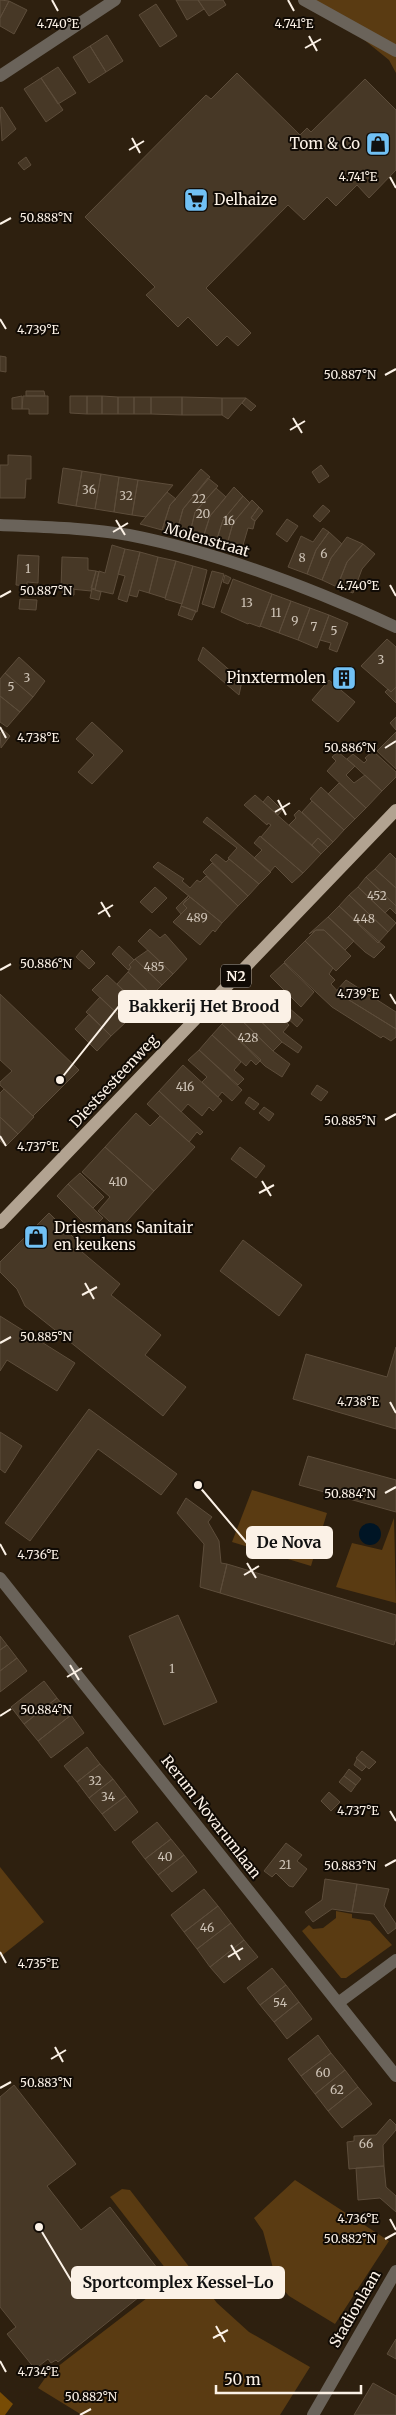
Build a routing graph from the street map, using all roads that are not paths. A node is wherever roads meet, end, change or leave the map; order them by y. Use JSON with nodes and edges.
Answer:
{"nodes":[{"id":1,"x":115,"y":0,"type":"edge"},
{"id":2,"x":304,"y":0,"type":"edge"},
{"id":3,"x":396,"y":51,"type":"edge"},
{"id":4,"x":0,"y":76,"type":"edge"},
{"id":5,"x":0,"y":525,"type":"edge"},
{"id":6,"x":396,"y":627,"type":"edge"},
{"id":7,"x":396,"y":810,"type":"edge"},
{"id":8,"x":0,"y":1223,"type":"edge"},
{"id":9,"x":0,"y":1578,"type":"edge"},
{"id":10,"x":396,"y":1960,"type":"edge"},
{"id":11,"x":338,"y":2003,"type":"junction"},
{"id":12,"x":396,"y":2076,"type":"edge"},
{"id":13,"x":396,"y":2270,"type":"edge"},
{"id":14,"x":313,"y":2415,"type":"edge"}],
"edges":[{"from":1,"to":4,"type":"street"},
{"from":2,"to":3,"type":"street"},
{"from":5,"to":6,"type":"street","name":"Molenstraat"},
{"from":7,"to":8,"type":"main road","name":"Diestsesteenweg","number":"N2"},
{"from":9,"to":11,"type":"street","name":"Rerum Novarumlaan"},
{"from":10,"to":11,"type":"street"},
{"from":11,"to":12,"type":"street","name":"Rerum Novarumlaan"},
{"from":13,"to":14,"type":"street","name":"Stadionlaan"}]}
